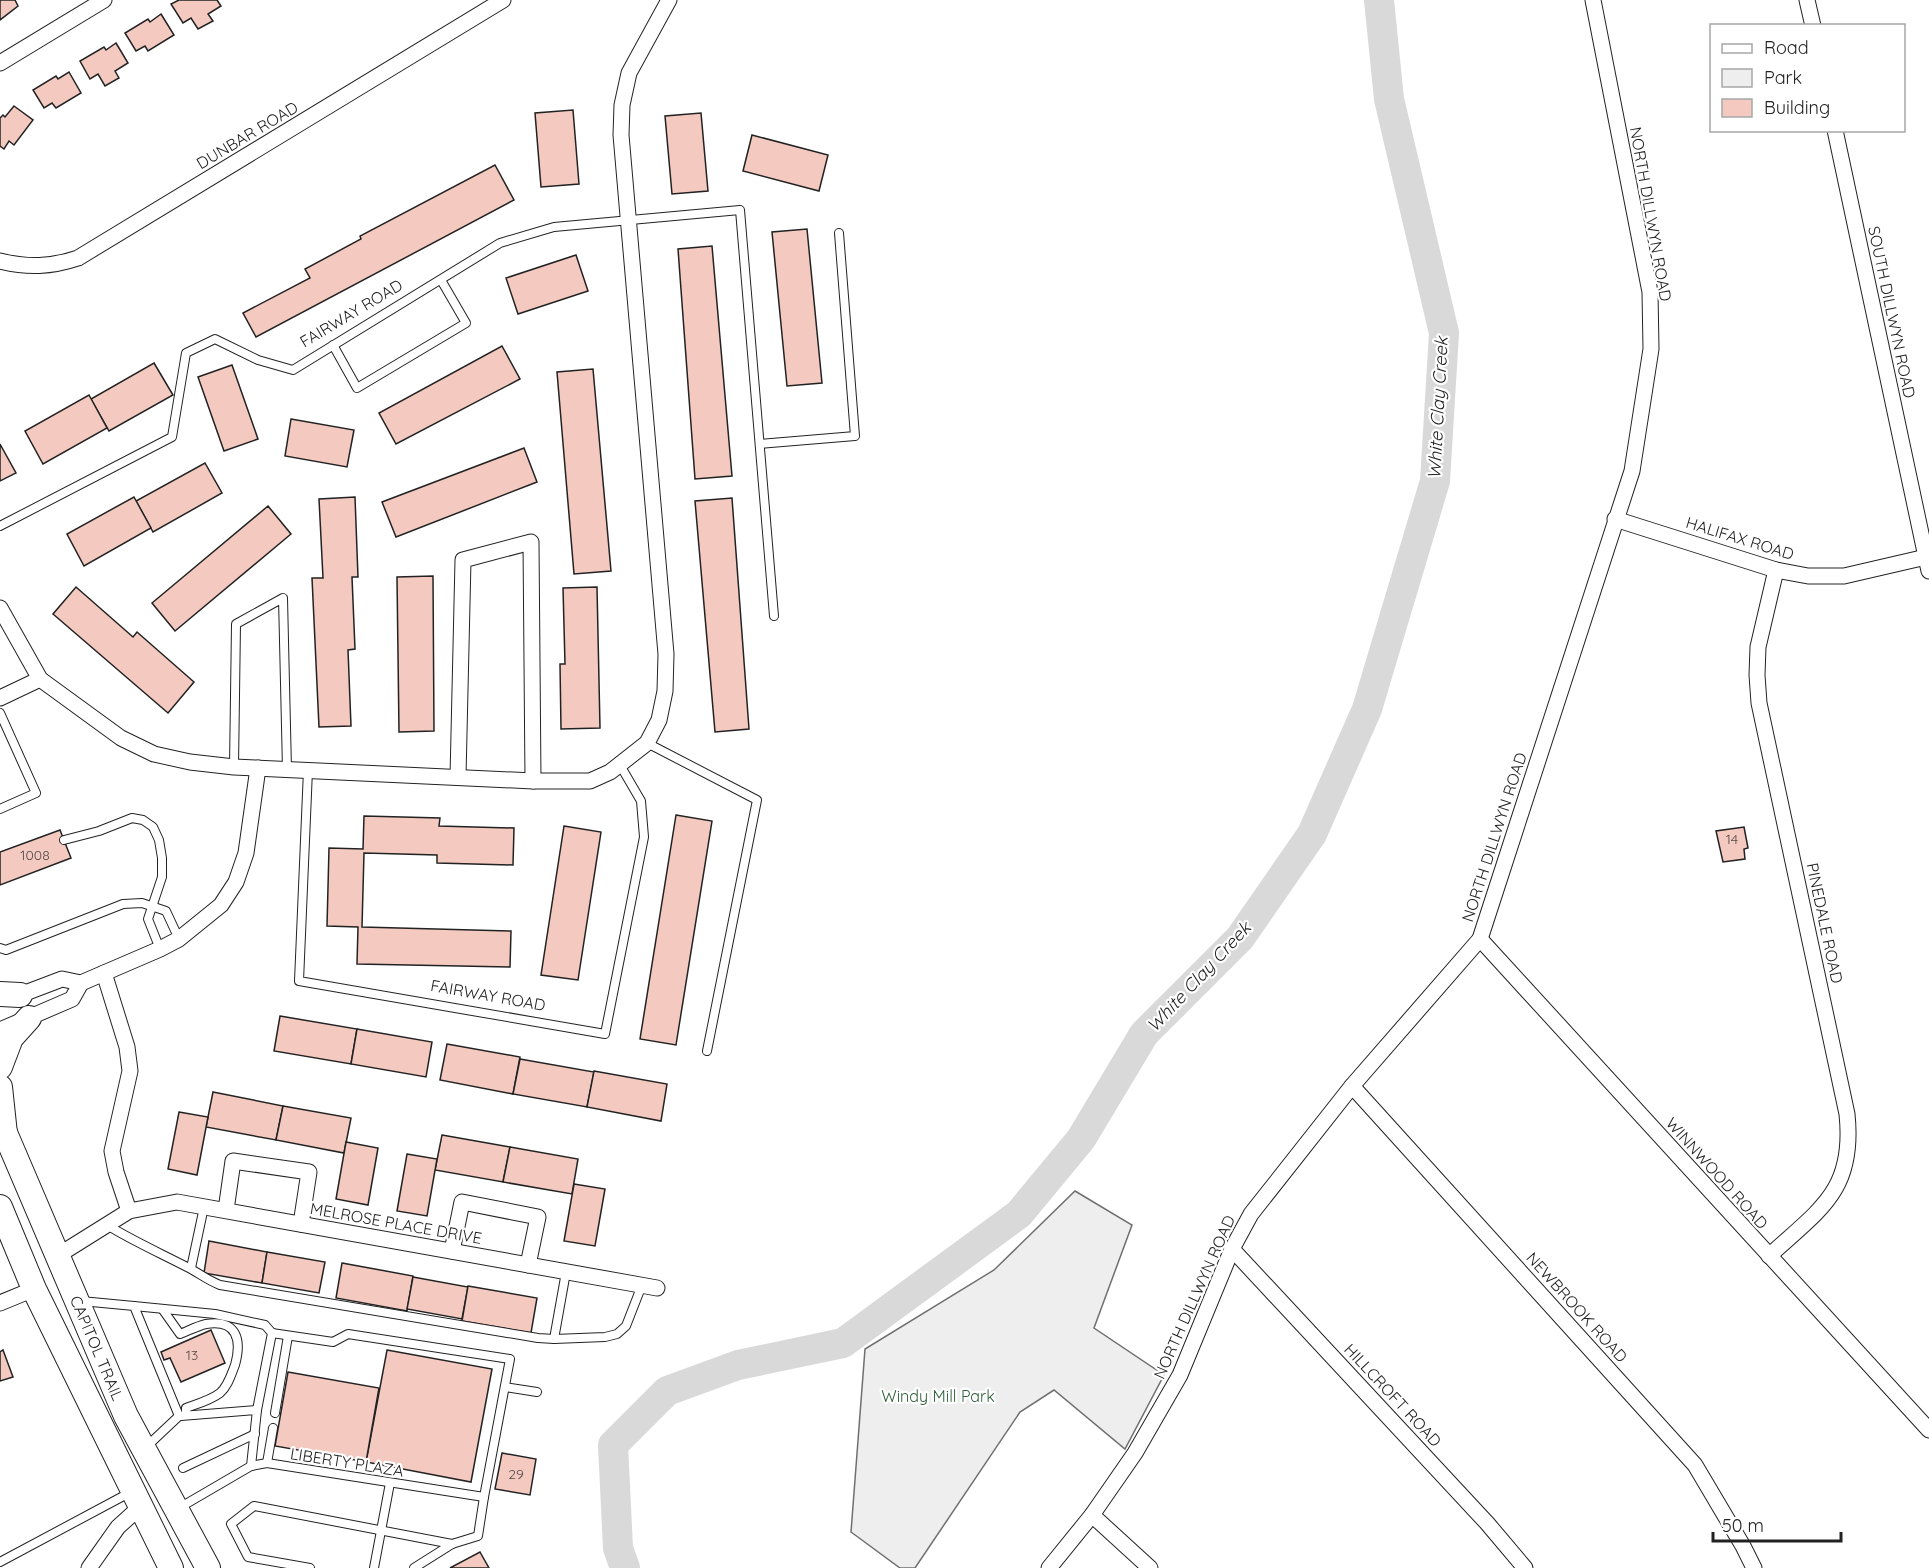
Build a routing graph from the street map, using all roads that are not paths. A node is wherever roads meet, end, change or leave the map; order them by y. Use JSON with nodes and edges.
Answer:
{"nodes":[{"id":1,"x":104,"y":0,"type":"edge"},
{"id":2,"x":503,"y":0,"type":"edge"},
{"id":3,"x":669,"y":0,"type":"edge"},
{"id":4,"x":1593,"y":0,"type":"edge"},
{"id":5,"x":1807,"y":0,"type":"edge"},
{"id":6,"x":1813,"y":24,"type":"edge"},
{"id":7,"x":0,"y":63,"type":"edge"},
{"id":8,"x":1835,"y":132,"type":"edge"},
{"id":9,"x":628,"y":220,"type":"junction"},
{"id":10,"x":840,"y":233,"type":"dead end"},
{"id":11,"x":0,"y":261,"type":"edge"},
{"id":12,"x":441,"y":279,"type":"junction"},
{"id":13,"x":333,"y":345,"type":"junction"},
{"id":14,"x":760,"y":444,"type":"junction"},
{"id":15,"x":1615,"y":519,"type":"junction"},
{"id":16,"x":0,"y":526,"type":"edge"},
{"id":17,"x":1928,"y":564,"type":"edge"},
{"id":18,"x":1776,"y":570,"type":"junction"},
{"id":19,"x":0,"y":608,"type":"edge"},
{"id":20,"x":774,"y":616,"type":"dead end"},
{"id":21,"x":40,"y":679,"type":"junction"},
{"id":22,"x":0,"y":698,"type":"edge"},
{"id":23,"x":0,"y":713,"type":"edge"},
{"id":24,"x":647,"y":742,"type":"junction"},
{"id":25,"x":620,"y":765,"type":"junction"},
{"id":26,"x":234,"y":767,"type":"junction"},
{"id":27,"x":258,"y":768,"type":"junction"},
{"id":28,"x":287,"y":769,"type":"junction"},
{"id":29,"x":308,"y":770,"type":"junction"},
{"id":30,"x":459,"y":777,"type":"junction"},
{"id":31,"x":533,"y":781,"type":"junction"},
{"id":32,"x":0,"y":809,"type":"edge"},
{"id":33,"x":64,"y":840,"type":"dead end"},
{"id":34,"x":152,"y":906,"type":"junction"},
{"id":35,"x":179,"y":939,"type":"junction"},
{"id":36,"x":1479,"y":939,"type":"junction"},
{"id":37,"x":0,"y":948,"type":"edge"},
{"id":38,"x":160,"y":949,"type":"junction"},
{"id":39,"x":104,"y":973,"type":"junction"},
{"id":40,"x":81,"y":982,"type":"junction"},
{"id":41,"x":7,"y":997,"type":"edge"},
{"id":42,"x":29,"y":1018,"type":"junction"},
{"id":43,"x":0,"y":1030,"type":"edge"},
{"id":44,"x":707,"y":1051,"type":"dead end"},
{"id":45,"x":0,"y":1068,"type":"edge"},
{"id":46,"x":1352,"y":1086,"type":"junction"},
{"id":47,"x":0,"y":1087,"type":"edge"},
{"id":48,"x":3,"y":1127,"type":"edge"},
{"id":49,"x":204,"y":1206,"type":"junction"},
{"id":50,"x":0,"y":1207,"type":"edge"},
{"id":51,"x":226,"y":1210,"type":"junction"},
{"id":52,"x":129,"y":1211,"type":"junction"},
{"id":53,"x":301,"y":1224,"type":"junction"},
{"id":54,"x":107,"y":1225,"type":"junction"},
{"id":55,"x":1232,"y":1250,"type":"junction"},
{"id":56,"x":452,"y":1251,"type":"junction"},
{"id":57,"x":57,"y":1256,"type":"junction"},
{"id":58,"x":1769,"y":1256,"type":"junction"},
{"id":59,"x":528,"y":1265,"type":"junction"},
{"id":60,"x":191,"y":1268,"type":"junction"},
{"id":61,"x":566,"y":1272,"type":"junction"},
{"id":62,"x":650,"y":1286,"type":"joint"},
{"id":63,"x":34,"y":1289,"type":"junction"},
{"id":64,"x":76,"y":1301,"type":"junction"},
{"id":65,"x":0,"y":1303,"type":"edge"},
{"id":66,"x":134,"y":1306,"type":"junction"},
{"id":67,"x":164,"y":1310,"type":"junction"},
{"id":68,"x":272,"y":1333,"type":"junction"},
{"id":69,"x":288,"y":1336,"type":"junction"},
{"id":70,"x":554,"y":1339,"type":"junction"},
{"id":71,"x":505,"y":1387,"type":"junction"},
{"id":72,"x":537,"y":1392,"type":"dead end"},
{"id":73,"x":257,"y":1410,"type":"junction"},
{"id":74,"x":275,"y":1413,"type":"dead end"},
{"id":75,"x":183,"y":1416,"type":"junction"},
{"id":76,"x":273,"y":1428,"type":"dead end"},
{"id":77,"x":1929,"y":1430,"type":"edge"},
{"id":78,"x":255,"y":1434,"type":"junction"},
{"id":79,"x":144,"y":1449,"type":"junction"},
{"id":80,"x":267,"y":1463,"type":"junction"},
{"id":81,"x":251,"y":1466,"type":"junction"},
{"id":82,"x":183,"y":1468,"type":"dead end"},
{"id":83,"x":390,"y":1483,"type":"junction"},
{"id":84,"x":484,"y":1497,"type":"junction"},
{"id":85,"x":136,"y":1499,"type":"junction"},
{"id":86,"x":177,"y":1509,"type":"junction"},
{"id":87,"x":1092,"y":1515,"type":"junction"},
{"id":88,"x":380,"y":1531,"type":"junction"},
{"id":89,"x":452,"y":1544,"type":"junction"},
{"id":90,"x":0,"y":1563,"type":"edge"},
{"id":91,"x":89,"y":1568,"type":"edge"},
{"id":92,"x":171,"y":1568,"type":"edge"},
{"id":93,"x":208,"y":1568,"type":"edge"},
{"id":94,"x":310,"y":1568,"type":"edge"},
{"id":95,"x":374,"y":1568,"type":"edge"},
{"id":96,"x":414,"y":1568,"type":"edge"},
{"id":97,"x":1049,"y":1568,"type":"edge"},
{"id":98,"x":1150,"y":1568,"type":"edge"},
{"id":99,"x":1525,"y":1568,"type":"edge"},
{"id":100,"x":1754,"y":1568,"type":"edge"}],
"edges":[{"from":1,"to":7,"type":"street"},
{"from":2,"to":11,"type":"street","name":"DUNBAR ROAD"},
{"from":3,"to":9,"type":"street"},
{"from":4,"to":15,"type":"street","name":"NORTH DILLWYN ROAD"},
{"from":5,"to":6,"type":"street"},
{"from":8,"to":17,"type":"street","name":"SOUTH DILLWYN ROAD"},
{"from":9,"to":12,"type":"lane","name":"FAIRWAY ROAD"},
{"from":9,"to":14,"type":"lane","name":"FAIRWAY ROAD"},
{"from":9,"to":24,"type":"street"},
{"from":10,"to":14,"type":"lane"},
{"from":12,"to":13,"type":"lane","name":"FAIRWAY ROAD"},
{"from":12,"to":13,"type":"lane"},
{"from":13,"to":16,"type":"lane","name":"FAIRWAY ROAD"},
{"from":14,"to":20,"type":"lane"},
{"from":15,"to":18,"type":"street","name":"HALIFAX ROAD"},
{"from":15,"to":36,"type":"street","name":"NORTH DILLWYN ROAD"},
{"from":17,"to":18,"type":"street","name":"HALIFAX ROAD"},
{"from":18,"to":58,"type":"street","name":"PINEDALE ROAD"},
{"from":19,"to":21,"type":"street"},
{"from":21,"to":22,"type":"street"},
{"from":21,"to":26,"type":"street"},
{"from":23,"to":32,"type":"lane"},
{"from":24,"to":25,"type":"street"},
{"from":24,"to":44,"type":"lane"},
{"from":25,"to":29,"type":"lane","name":"FAIRWAY ROAD"},
{"from":25,"to":31,"type":"street"},
{"from":26,"to":27,"type":"street"},
{"from":26,"to":28,"type":"lane"},
{"from":27,"to":28,"type":"street"},
{"from":27,"to":35,"type":"street"},
{"from":28,"to":29,"type":"street"},
{"from":29,"to":30,"type":"street"},
{"from":30,"to":31,"type":"street"},
{"from":30,"to":31,"type":"street"},
{"from":33,"to":34,"type":"lane"},
{"from":34,"to":35,"type":"lane"},
{"from":34,"to":37,"type":"lane"},
{"from":34,"to":38,"type":"lane"},
{"from":35,"to":38,"type":"street"},
{"from":36,"to":46,"type":"street","name":"NORTH DILLWYN ROAD"},
{"from":36,"to":58,"type":"street","name":"WINNWOOD ROAD"},
{"from":38,"to":39,"type":"street"},
{"from":39,"to":40,"type":"street"},
{"from":39,"to":52,"type":"street"},
{"from":40,"to":41,"type":"street"},
{"from":40,"to":42,"type":"street"},
{"from":42,"to":43,"type":"street"},
{"from":42,"to":45,"type":"main road"},
{"from":46,"to":55,"type":"street","name":"NORTH DILLWYN ROAD"},
{"from":46,"to":100,"type":"street","name":"NEWBROOK ROAD"},
{"from":47,"to":48,"type":"main road","name":"CAPITOL TRAIL"},
{"from":48,"to":57,"type":"main road","name":"CAPITOL TRAIL"},
{"from":49,"to":51,"type":"street","name":"MELROSE PLACE DRIVE"},
{"from":49,"to":52,"type":"street","name":"MELROSE PLACE DRIVE"},
{"from":49,"to":60,"type":"lane"},
{"from":50,"to":63,"type":"main road","name":"CAPITOL TRAIL"},
{"from":51,"to":53,"type":"street","name":"MELROSE PLACE DRIVE"},
{"from":51,"to":53,"type":"street"},
{"from":52,"to":54,"type":"street","name":"MELROSE PLACE DRIVE"},
{"from":53,"to":56,"type":"street","name":"MELROSE PLACE DRIVE"},
{"from":54,"to":57,"type":"street","name":"MELROSE PLACE DRIVE"},
{"from":54,"to":60,"type":"lane"},
{"from":55,"to":87,"type":"street","name":"NORTH DILLWYN ROAD"},
{"from":55,"to":99,"type":"street","name":"HILLCROFT ROAD"},
{"from":56,"to":59,"type":"street","name":"MELROSE PLACE DRIVE"},
{"from":56,"to":59,"type":"street"},
{"from":57,"to":64,"type":"main road","name":"CAPITOL TRAIL"},
{"from":58,"to":77,"type":"street","name":"WINNWOOD ROAD"},
{"from":59,"to":61,"type":"street","name":"MELROSE PLACE DRIVE"},
{"from":60,"to":70,"type":"lane"},
{"from":61,"to":62,"type":"street","name":"MELROSE PLACE DRIVE"},
{"from":61,"to":70,"type":"lane"},
{"from":62,"to":70,"type":"lane"},
{"from":63,"to":65,"type":"street"},
{"from":63,"to":85,"type":"main road","name":"CAPITOL TRAIL"},
{"from":64,"to":66,"type":"lane"},
{"from":64,"to":79,"type":"main road","name":"CAPITOL TRAIL"},
{"from":66,"to":67,"type":"lane"},
{"from":66,"to":75,"type":"lane"},
{"from":67,"to":68,"type":"lane"},
{"from":67,"to":75,"type":"lane"},
{"from":68,"to":69,"type":"lane"},
{"from":68,"to":73,"type":"lane"},
{"from":69,"to":71,"type":"lane"},
{"from":69,"to":74,"type":"lane"},
{"from":71,"to":72,"type":"lane"},
{"from":71,"to":84,"type":"lane"},
{"from":73,"to":75,"type":"lane"},
{"from":73,"to":78,"type":"lane"},
{"from":75,"to":79,"type":"lane"},
{"from":76,"to":80,"type":"lane"},
{"from":78,"to":81,"type":"lane"},
{"from":78,"to":82,"type":"lane"},
{"from":79,"to":86,"type":"main road","name":"CAPITOL TRAIL"},
{"from":80,"to":81,"type":"lane","name":"LIBERTY PLAZA"},
{"from":80,"to":83,"type":"lane","name":"LIBERTY PLAZA"},
{"from":81,"to":86,"type":"lane","name":"LIBERTY PLAZA"},
{"from":83,"to":84,"type":"lane","name":"LIBERTY PLAZA"},
{"from":83,"to":88,"type":"lane"},
{"from":84,"to":89,"type":"lane"},
{"from":85,"to":90,"type":"lane"},
{"from":85,"to":91,"type":"street"},
{"from":85,"to":92,"type":"main road","name":"CAPITOL TRAIL"},
{"from":86,"to":93,"type":"main road","name":"CAPITOL TRAIL"},
{"from":87,"to":97,"type":"street","name":"NORTH DILLWYN ROAD"},
{"from":87,"to":98,"type":"street"},
{"from":88,"to":89,"type":"lane"},
{"from":88,"to":94,"type":"lane"},
{"from":88,"to":95,"type":"lane"},
{"from":89,"to":96,"type":"lane"}]}
